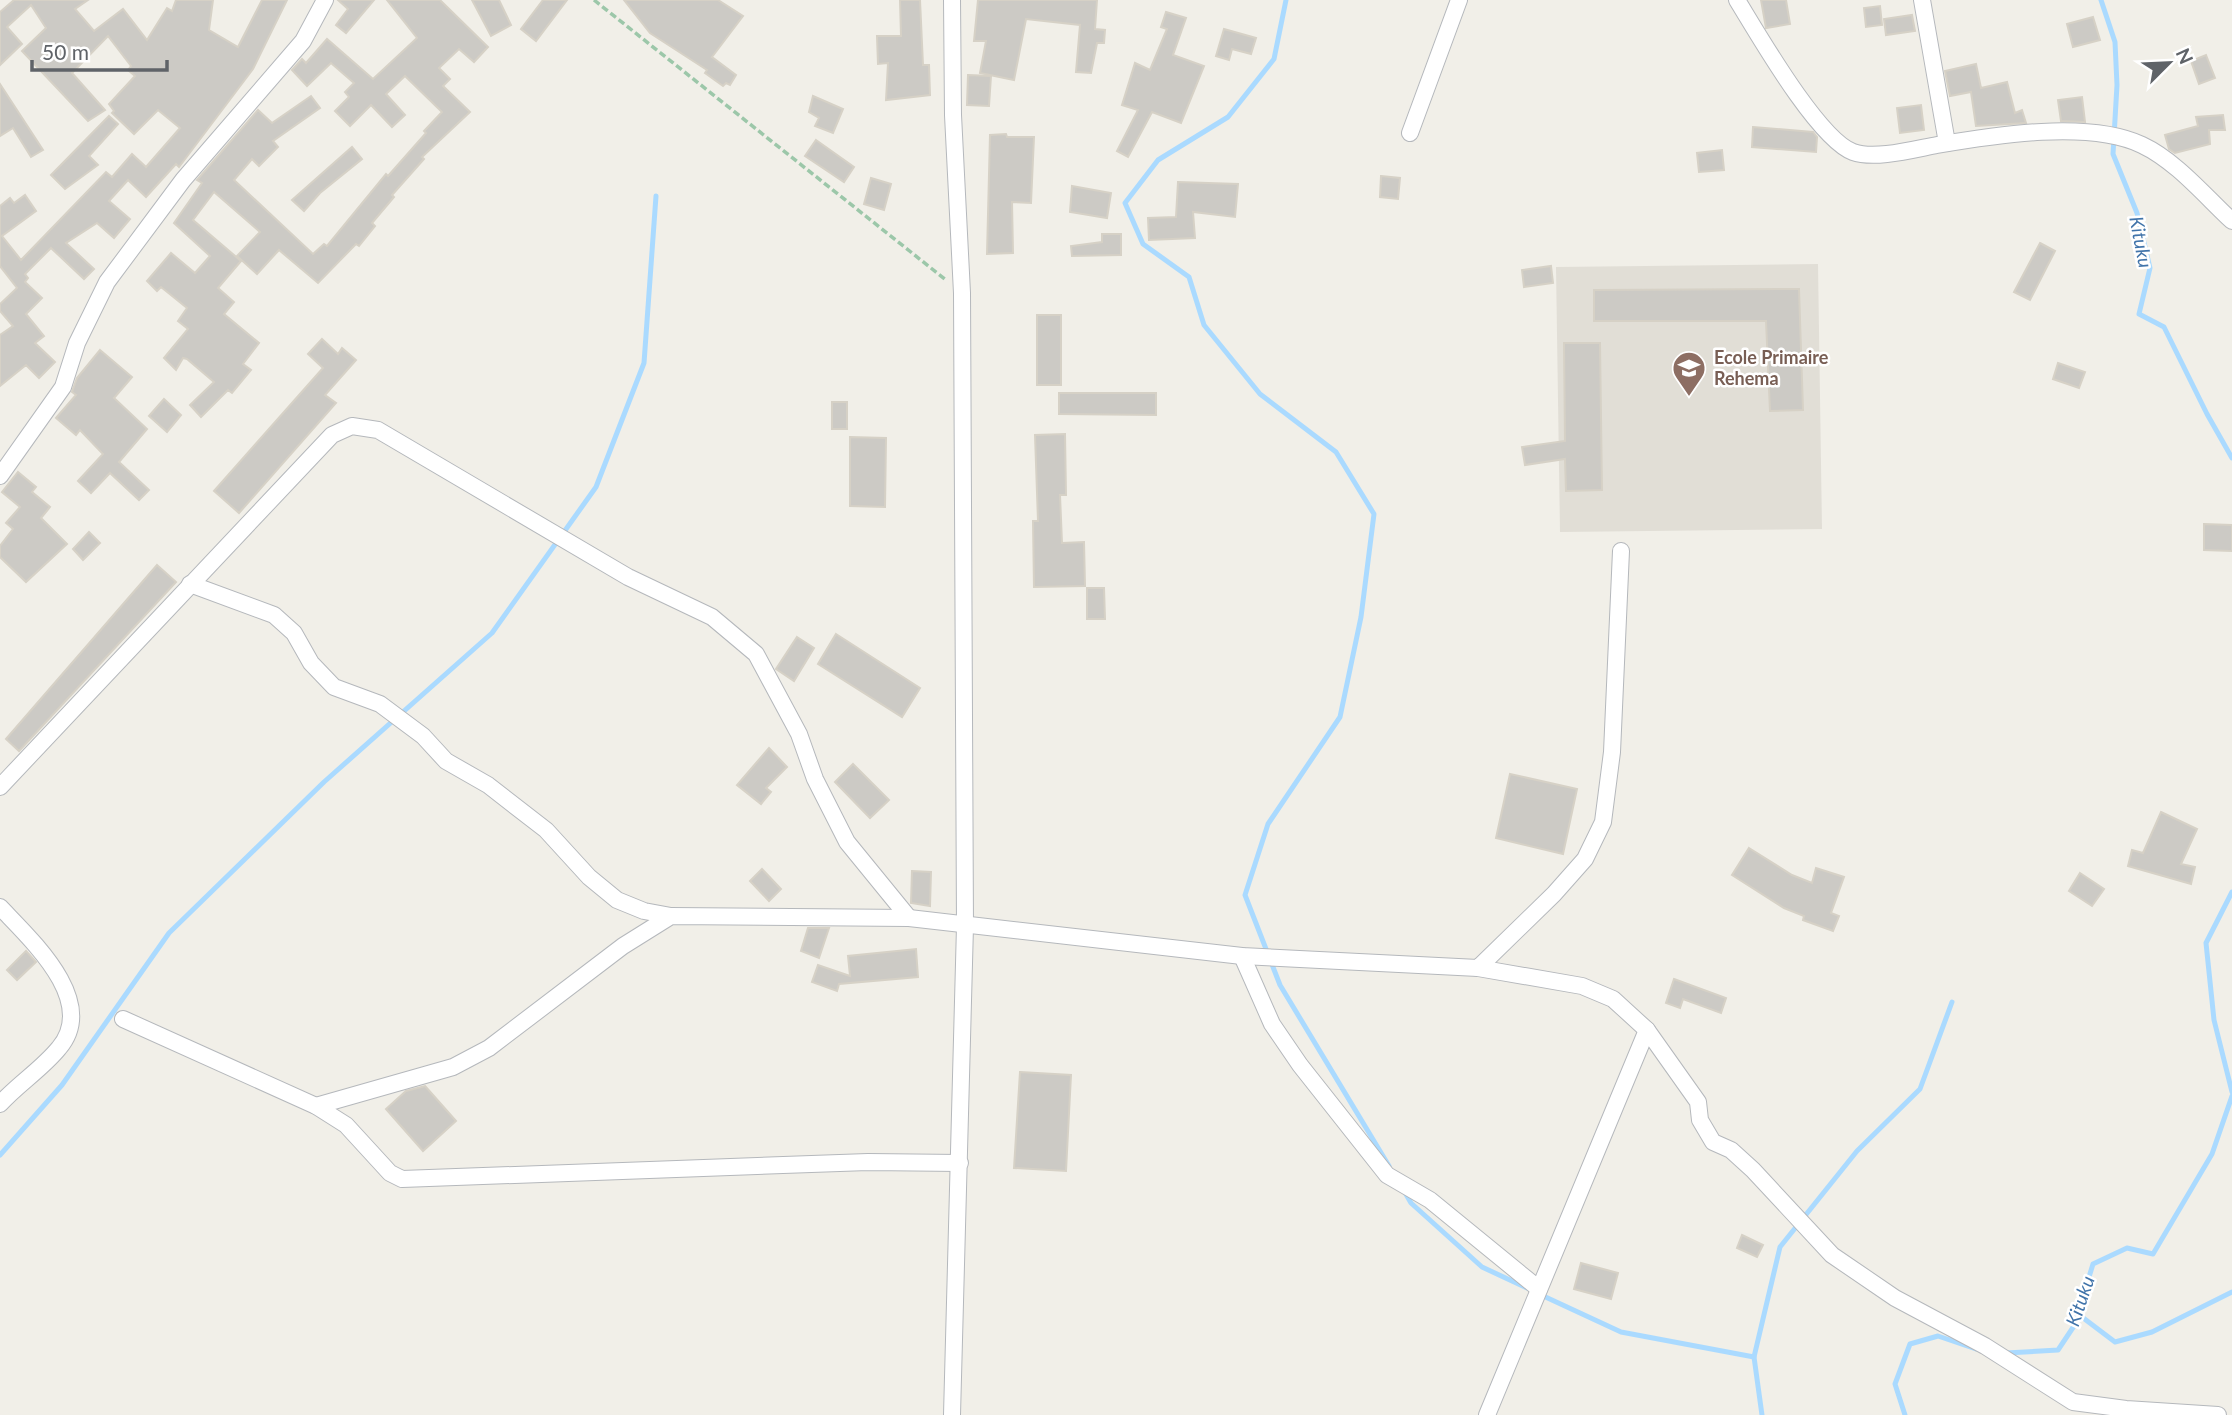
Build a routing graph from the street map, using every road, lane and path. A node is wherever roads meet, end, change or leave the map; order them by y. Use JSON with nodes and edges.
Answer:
{"nodes":[{"id":1,"x":325,"y":0,"type":"edge"},
{"id":2,"x":594,"y":0,"type":"edge"},
{"id":3,"x":952,"y":0,"type":"edge"},
{"id":4,"x":1460,"y":0,"type":"edge"},
{"id":5,"x":1737,"y":0,"type":"edge"},
{"id":6,"x":1922,"y":0,"type":"edge"},
{"id":7,"x":1410,"y":133,"type":"dead end"},
{"id":8,"x":1947,"y":143,"type":"junction"},
{"id":9,"x":2232,"y":220,"type":"edge"},
{"id":10,"x":962,"y":293,"type":"junction"},
{"id":11,"x":0,"y":475,"type":"edge"},
{"id":12,"x":1621,"y":551,"type":"dead end"},
{"id":13,"x":190,"y":584,"type":"junction"},
{"id":14,"x":0,"y":787,"type":"edge"},
{"id":15,"x":0,"y":907,"type":"edge"},
{"id":16,"x":671,"y":916,"type":"junction"},
{"id":17,"x":909,"y":918,"type":"junction"},
{"id":18,"x":965,"y":926,"type":"junction"},
{"id":19,"x":1242,"y":956,"type":"junction"},
{"id":20,"x":1478,"y":968,"type":"junction"},
{"id":21,"x":123,"y":1019,"type":"dead end"},
{"id":22,"x":1647,"y":1030,"type":"junction"},
{"id":23,"x":0,"y":1104,"type":"edge"},
{"id":24,"x":316,"y":1106,"type":"junction"},
{"id":25,"x":960,"y":1163,"type":"junction"},
{"id":26,"x":1539,"y":1289,"type":"junction"},
{"id":27,"x":952,"y":1415,"type":"edge"},
{"id":28,"x":1487,"y":1415,"type":"edge"},
{"id":29,"x":2218,"y":1415,"type":"edge"}],
"edges":[{"from":1,"to":11,"type":"street"},
{"from":2,"to":10,"type":"path"},
{"from":3,"to":10,"type":"street"},
{"from":4,"to":7,"type":"street"},
{"from":5,"to":8,"type":"street"},
{"from":6,"to":8,"type":"street"},
{"from":8,"to":9,"type":"street"},
{"from":10,"to":18,"type":"street"},
{"from":12,"to":20,"type":"street"},
{"from":13,"to":14,"type":"street"},
{"from":13,"to":16,"type":"street"},
{"from":13,"to":17,"type":"street"},
{"from":15,"to":23,"type":"street"},
{"from":16,"to":17,"type":"street"},
{"from":16,"to":24,"type":"street"},
{"from":17,"to":18,"type":"street"},
{"from":18,"to":19,"type":"street"},
{"from":18,"to":25,"type":"street"},
{"from":19,"to":20,"type":"street"},
{"from":19,"to":26,"type":"street"},
{"from":20,"to":22,"type":"street"},
{"from":21,"to":24,"type":"street"},
{"from":22,"to":26,"type":"street"},
{"from":22,"to":29,"type":"street"},
{"from":24,"to":25,"type":"street"},
{"from":25,"to":27,"type":"street"},
{"from":26,"to":28,"type":"street"}]}
